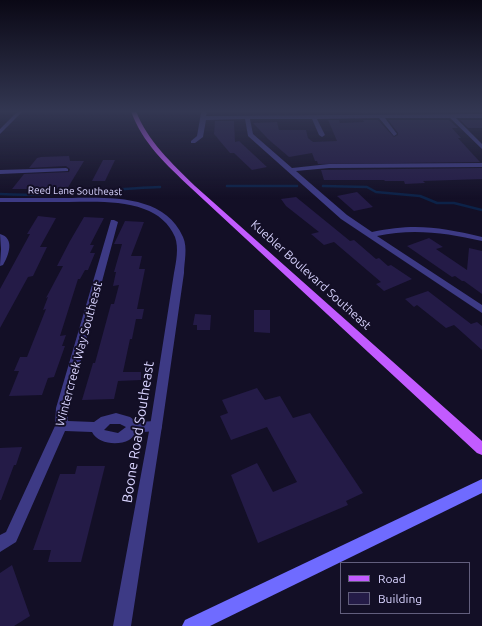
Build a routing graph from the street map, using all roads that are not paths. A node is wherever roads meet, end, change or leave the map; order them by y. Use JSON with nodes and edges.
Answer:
{"nodes":[{"id":1,"x":150,"y":140,"type":"edge"},
{"id":2,"x":196,"y":140,"type":"edge"},
{"id":3,"x":256,"y":140,"type":"edge"},
{"id":4,"x":193,"y":142,"type":"dead end"},
{"id":5,"x":482,"y":165,"type":"edge"},
{"id":6,"x":66,"y":170,"type":"dead end"},
{"id":7,"x":290,"y":170,"type":"junction"},
{"id":8,"x":0,"y":172,"type":"edge"},
{"id":9,"x":0,"y":200,"type":"edge"},
{"id":10,"x":114,"y":222,"type":"dead end"},
{"id":11,"x":370,"y":235,"type":"junction"},
{"id":12,"x":0,"y":236,"type":"edge"},
{"id":13,"x":482,"y":239,"type":"edge"},
{"id":14,"x":180,"y":242,"type":"joint"},
{"id":15,"x":0,"y":263,"type":"edge"},
{"id":16,"x":482,"y":310,"type":"edge"},
{"id":17,"x":61,"y":426,"type":"junction"},
{"id":18,"x":156,"y":426,"type":"junction"},
{"id":19,"x":97,"y":427,"type":"junction"},
{"id":20,"x":134,"y":428,"type":"junction"},
{"id":21,"x":482,"y":449,"type":"edge"},
{"id":22,"x":482,"y":486,"type":"edge"},
{"id":23,"x":0,"y":544,"type":"edge"},
{"id":24,"x":122,"y":626,"type":"edge"},
{"id":25,"x":191,"y":626,"type":"edge"}],
"edges":[{"from":1,"to":21,"type":"main road","name":"Kuebler Boulevard Southeast"},
{"from":2,"to":4,"type":"street"},
{"from":3,"to":7,"type":"street"},
{"from":5,"to":7,"type":"street"},
{"from":6,"to":8,"type":"street"},
{"from":7,"to":11,"type":"street"},
{"from":9,"to":14,"type":"street","name":"Reed Lane Southeast"},
{"from":10,"to":17,"type":"street","name":"Wintercreek Way Southeast"},
{"from":11,"to":13,"type":"street"},
{"from":11,"to":16,"type":"street"},
{"from":12,"to":15,"type":"street"},
{"from":14,"to":18,"type":"street","name":"Boone Road Southeast"},
{"from":17,"to":19,"type":"street"},
{"from":17,"to":23,"type":"street","name":"Wintercreek Way Southeast"},
{"from":18,"to":20,"type":"street"},
{"from":18,"to":24,"type":"street","name":"Boone Road Southeast"},
{"from":19,"to":20,"type":"street"},
{"from":19,"to":20,"type":"street"},
{"from":22,"to":25,"type":"main road"}]}
